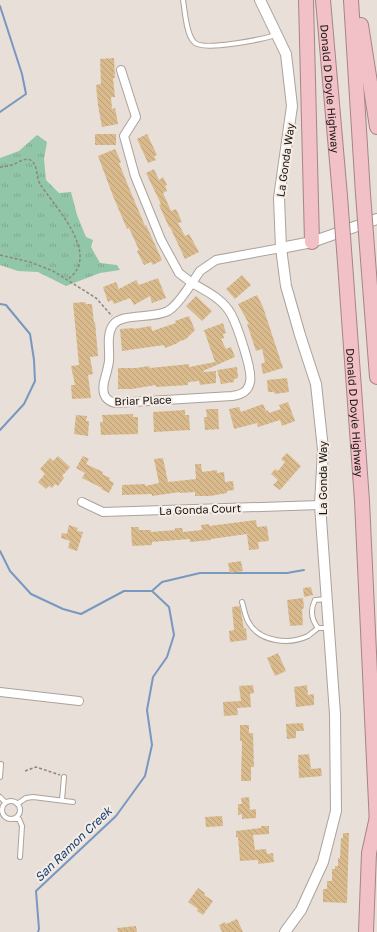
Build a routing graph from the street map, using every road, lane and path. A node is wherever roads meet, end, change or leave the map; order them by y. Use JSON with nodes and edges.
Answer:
{"nodes":[{"id":1,"x":183,"y":0,"type":"edge"},
{"id":2,"x":260,"y":0,"type":"edge"},
{"id":3,"x":306,"y":0,"type":"edge"},
{"id":4,"x":323,"y":0,"type":"edge"},
{"id":5,"x":351,"y":0,"type":"edge"},
{"id":6,"x":356,"y":0,"type":"edge"},
{"id":7,"x":277,"y":35,"type":"junction"},
{"id":8,"x":122,"y":70,"type":"dead end"},
{"id":9,"x":377,"y":127,"type":"edge"},
{"id":10,"x":0,"y":167,"type":"edge"},
{"id":11,"x":377,"y":219,"type":"edge"},
{"id":12,"x":312,"y":242,"type":"junction"},
{"id":13,"x":281,"y":248,"type":"junction"},
{"id":14,"x":0,"y":255,"type":"edge"},
{"id":15,"x":68,"y":279,"type":"junction"},
{"id":16,"x":192,"y":283,"type":"junction"},
{"id":17,"x":118,"y":321,"type":"junction"},
{"id":18,"x":377,"y":377,"type":"edge"},
{"id":19,"x":82,"y":502,"type":"dead end"},
{"id":20,"x":320,"y":505,"type":"junction"},
{"id":21,"x":327,"y":599,"type":"junction"},
{"id":22,"x":242,"y":602,"type":"dead end"},
{"id":23,"x":318,"y":628,"type":"junction"},
{"id":24,"x":329,"y":628,"type":"junction"},
{"id":25,"x":0,"y":692,"type":"edge"},
{"id":26,"x":80,"y":701,"type":"dead end"},
{"id":27,"x":1,"y":764,"type":"edge"},
{"id":28,"x":25,"y":771,"type":"dead end"},
{"id":29,"x":0,"y":777,"type":"edge"},
{"id":30,"x":64,"y":777,"type":"joint"},
{"id":31,"x":0,"y":797,"type":"edge"},
{"id":32,"x":62,"y":800,"type":"junction"},
{"id":33,"x":5,"y":802,"type":"junction"},
{"id":34,"x":73,"y":802,"type":"dead end"},
{"id":35,"x":17,"y":804,"type":"junction"},
{"id":36,"x":377,"y":817,"type":"edge"},
{"id":37,"x":5,"y":818,"type":"junction"},
{"id":38,"x":15,"y":819,"type":"junction"},
{"id":39,"x":0,"y":820,"type":"edge"},
{"id":40,"x":377,"y":825,"type":"edge"},
{"id":41,"x":20,"y":856,"type":"dead end"},
{"id":42,"x":284,"y":932,"type":"edge"},
{"id":43,"x":366,"y":932,"type":"edge"}],
"edges":[{"from":1,"to":7,"type":"lane"},
{"from":2,"to":7,"type":"street","name":"La Gonda Way"},
{"from":3,"to":12,"type":"highway"},
{"from":4,"to":36,"type":"highway","name":"Donald D Doyle Highway","bridge":true},
{"from":5,"to":18,"type":"highway","bridge":true},
{"from":6,"to":9,"type":"highway"},
{"from":7,"to":13,"type":"street","name":"La Gonda Way"},
{"from":8,"to":16,"type":"street"},
{"from":10,"to":15,"type":"path"},
{"from":11,"to":12,"type":"street"},
{"from":12,"to":13,"type":"street"},
{"from":13,"to":16,"type":"street"},
{"from":13,"to":20,"type":"street","name":"La Gonda Way"},
{"from":14,"to":15,"type":"path"},
{"from":15,"to":17,"type":"path"},
{"from":16,"to":17,"type":"street"},
{"from":16,"to":17,"type":"street","name":"Briar Place"},
{"from":19,"to":20,"type":"street","name":"La Gonda Court"},
{"from":20,"to":21,"type":"street","name":"La Gonda Way"},
{"from":21,"to":23,"type":"lane"},
{"from":21,"to":24,"type":"street","name":"La Gonda Way"},
{"from":22,"to":23,"type":"lane"},
{"from":23,"to":24,"type":"lane"},
{"from":24,"to":42,"type":"street","name":"La Gonda Way"},
{"from":25,"to":26,"type":"street"},
{"from":27,"to":29,"type":"lane"},
{"from":28,"to":30,"type":"path"},
{"from":30,"to":32,"type":"lane"},
{"from":31,"to":33,"type":"lane"},
{"from":32,"to":34,"type":"lane"},
{"from":32,"to":35,"type":"lane"},
{"from":33,"to":35,"type":"lane"},
{"from":33,"to":37,"type":"lane"},
{"from":35,"to":38,"type":"lane"},
{"from":36,"to":40,"type":"highway","name":"Donald D Doyle Highway"},
{"from":36,"to":43,"type":"highway"},
{"from":37,"to":38,"type":"lane"},
{"from":37,"to":39,"type":"lane"},
{"from":38,"to":41,"type":"lane"}]}
